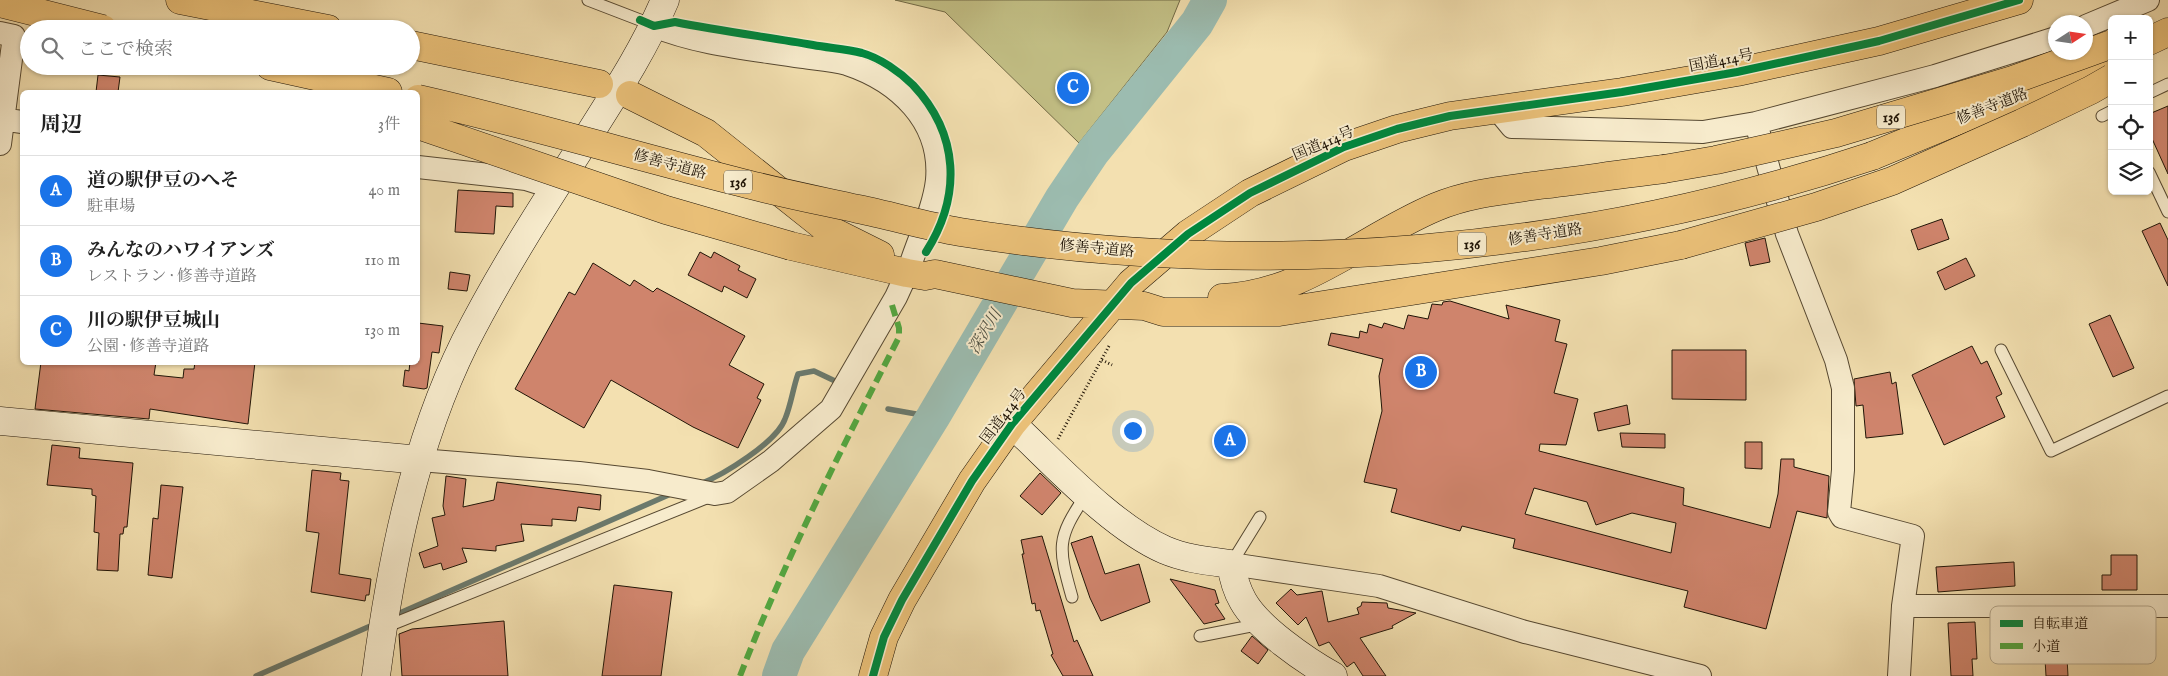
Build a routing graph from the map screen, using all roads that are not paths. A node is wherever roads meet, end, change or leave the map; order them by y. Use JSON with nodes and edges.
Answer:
{"nodes":[{"id":1,"x":18,"y":0,"type":"edge"},
{"id":2,"x":180,"y":0,"type":"edge"},
{"id":3,"x":588,"y":0,"type":"edge"},
{"id":4,"x":665,"y":0,"type":"edge"},
{"id":5,"x":2019,"y":0,"type":"edge"},
{"id":6,"x":2148,"y":0,"type":"edge"},
{"id":7,"x":283,"y":20,"type":"edge"},
{"id":8,"x":647,"y":23,"type":"junction"},
{"id":9,"x":2093,"y":23,"type":"edge"},
{"id":10,"x":9,"y":24,"type":"edge"},
{"id":11,"x":2048,"y":41,"type":"edge"},
{"id":12,"x":2108,"y":45,"type":"edge"},
{"id":13,"x":420,"y":47,"type":"edge"},
{"id":14,"x":2108,"y":59,"type":"edge"},
{"id":15,"x":2108,"y":70,"type":"edge"},
{"id":16,"x":283,"y":75,"type":"edge"},
{"id":17,"x":311,"y":75,"type":"edge"},
{"id":18,"x":2108,"y":80,"type":"edge"},
{"id":19,"x":599,"y":84,"type":"dead end"},
{"id":20,"x":2168,"y":84,"type":"edge"},
{"id":21,"x":324,"y":90,"type":"edge"},
{"id":22,"x":379,"y":90,"type":"edge"},
{"id":23,"x":2153,"y":91,"type":"edge"},
{"id":24,"x":630,"y":95,"type":"dead end"},
{"id":25,"x":420,"y":100,"type":"edge"},
{"id":26,"x":1498,"y":110,"type":"junction"},
{"id":27,"x":8,"y":120,"type":"edge"},
{"id":28,"x":1756,"y":123,"type":"junction"},
{"id":29,"x":420,"y":126,"type":"edge"},
{"id":30,"x":0,"y":144,"type":"edge"},
{"id":31,"x":1872,"y":156,"type":"junction"},
{"id":32,"x":420,"y":167,"type":"edge"},
{"id":33,"x":2153,"y":180,"type":"edge"},
{"id":34,"x":553,"y":191,"type":"junction"},
{"id":35,"x":2168,"y":212,"type":"edge"},
{"id":36,"x":918,"y":270,"type":"junction"},
{"id":37,"x":1112,"y":304,"type":"junction"},
{"id":38,"x":1144,"y":306,"type":"junction"},
{"id":39,"x":2001,"y":350,"type":"dead end"},
{"id":40,"x":2168,"y":396,"type":"edge"},
{"id":41,"x":0,"y":422,"type":"edge"},
{"id":42,"x":1012,"y":424,"type":"junction"},
{"id":43,"x":420,"y":460,"type":"junction"},
{"id":44,"x":708,"y":493,"type":"junction"},
{"id":45,"x":1087,"y":493,"type":"junction"},
{"id":46,"x":1260,"y":517,"type":"dead end"},
{"id":47,"x":926,"y":561,"type":"junction"},
{"id":48,"x":1231,"y":564,"type":"junction"},
{"id":49,"x":1072,"y":598,"type":"dead end"},
{"id":50,"x":1903,"y":606,"type":"junction"},
{"id":51,"x":2168,"y":606,"type":"edge"},
{"id":52,"x":1263,"y":624,"type":"junction"},
{"id":53,"x":383,"y":628,"type":"junction"},
{"id":54,"x":1200,"y":636,"type":"dead end"},
{"id":55,"x":884,"y":637,"type":"junction"},
{"id":56,"x":376,"y":676,"type":"edge"},
{"id":57,"x":859,"y":676,"type":"edge"},
{"id":58,"x":873,"y":676,"type":"edge"},
{"id":59,"x":893,"y":676,"type":"edge"},
{"id":60,"x":1333,"y":676,"type":"edge"},
{"id":61,"x":1700,"y":676,"type":"edge"},
{"id":62,"x":1899,"y":676,"type":"edge"}],
"edges":[{"from":1,"to":10,"type":"lane"},
{"from":2,"to":7,"type":"highway"},
{"from":3,"to":8,"type":"lane"},
{"from":4,"to":8,"type":"street"},
{"from":5,"to":26,"type":"highway","name":"国道414号"},
{"from":6,"to":9,"type":"street"},
{"from":8,"to":34,"type":"street"},
{"from":8,"to":36,"type":"street"},
{"from":10,"to":27,"type":"street"},
{"from":11,"to":28,"type":"street"},
{"from":12,"to":38,"type":"highway","number":"136","bridge":true},
{"from":13,"to":19,"type":"highway"},
{"from":14,"to":31,"type":"highway","name":"修善寺道路","number":"136"},
{"from":15,"to":31,"type":"highway","name":"修善寺道路","number":"136"},
{"from":16,"to":21,"type":"highway"},
{"from":17,"to":22,"type":"highway"},
{"from":18,"to":38,"type":"highway","bridge":true},
{"from":20,"to":23,"type":"lane"},
{"from":24,"to":36,"type":"highway"},
{"from":25,"to":31,"type":"highway","name":"修善寺道路","number":"136","bridge":true},
{"from":26,"to":28,"type":"street"},
{"from":26,"to":37,"type":"highway","name":"国道414号"},
{"from":27,"to":30,"type":"street"},
{"from":28,"to":50,"type":"street"},
{"from":29,"to":36,"type":"highway","bridge":true},
{"from":32,"to":34,"type":"street"},
{"from":33,"to":35,"type":"lane"},
{"from":34,"to":43,"type":"street"},
{"from":36,"to":37,"type":"highway"},
{"from":36,"to":44,"type":"street"},
{"from":37,"to":38,"type":"highway","number":"136"},
{"from":37,"to":42,"type":"highway","name":"国道414号"},
{"from":39,"to":40,"type":"lane"},
{"from":41,"to":43,"type":"street"},
{"from":42,"to":45,"type":"street"},
{"from":42,"to":47,"type":"highway","name":"国道414号"},
{"from":43,"to":44,"type":"street"},
{"from":43,"to":53,"type":"street"},
{"from":44,"to":53,"type":"lane"},
{"from":45,"to":48,"type":"street"},
{"from":45,"to":49,"type":"lane"},
{"from":46,"to":48,"type":"lane"},
{"from":47,"to":55,"type":"highway","name":"国道414号"},
{"from":47,"to":59,"type":"highway"},
{"from":48,"to":52,"type":"street"},
{"from":48,"to":61,"type":"street"},
{"from":50,"to":51,"type":"street"},
{"from":50,"to":62,"type":"street"},
{"from":52,"to":54,"type":"lane"},
{"from":52,"to":60,"type":"street"},
{"from":53,"to":56,"type":"street"},
{"from":55,"to":57,"type":"highway"},
{"from":55,"to":58,"type":"highway","name":"国道414号"}]}
